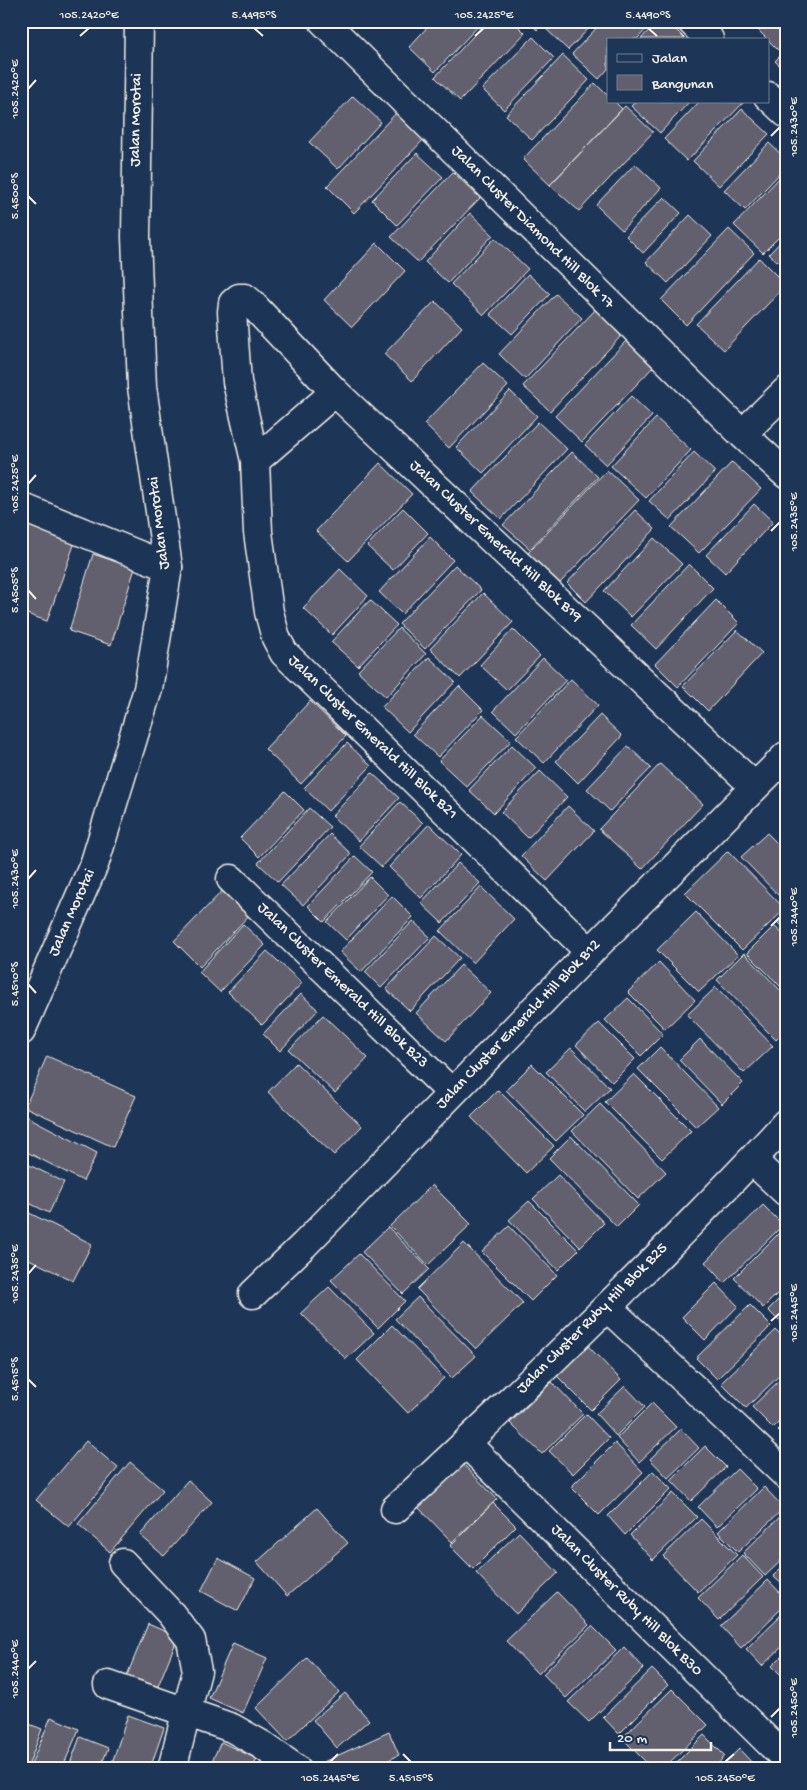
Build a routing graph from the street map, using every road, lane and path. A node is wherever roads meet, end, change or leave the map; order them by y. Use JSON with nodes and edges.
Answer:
{"nodes":[{"id":1,"x":139,"y":21,"type":"edge"},
{"id":2,"x":322,"y":21,"type":"edge"},
{"id":3,"x":691,"y":21,"type":"edge"},
{"id":4,"x":708,"y":38,"type":"edge"},
{"id":5,"x":770,"y":98,"type":"edge"},
{"id":6,"x":786,"y":113,"type":"edge"},
{"id":7,"x":239,"y":298,"type":"joint"},
{"id":8,"x":786,"y":391,"type":"edge"},
{"id":9,"x":335,"y":392,"type":"junction"},
{"id":10,"x":742,"y":434,"type":"junction"},
{"id":11,"x":255,"y":461,"type":"junction"},
{"id":12,"x":786,"y":474,"type":"edge"},
{"id":13,"x":21,"y":507,"type":"edge"},
{"id":14,"x":168,"y":567,"type":"junction"},
{"id":15,"x":786,"y":756,"type":"edge"},
{"id":16,"x":754,"y":786,"type":"junction"},
{"id":17,"x":231,"y":879,"type":"dead end"},
{"id":18,"x":590,"y":952,"type":"junction"},
{"id":19,"x":21,"y":1031,"type":"edge"},
{"id":20,"x":452,"y":1093,"type":"junction"},
{"id":21,"x":786,"y":1123,"type":"edge"},
{"id":22,"x":752,"y":1160,"type":"junction"},
{"id":23,"x":786,"y":1192,"type":"edge"},
{"id":24,"x":253,"y":1294,"type":"dead end"},
{"id":25,"x":607,"y":1307,"type":"junction"},
{"id":26,"x":466,"y":1443,"type":"junction"},
{"id":27,"x":786,"y":1476,"type":"edge"},
{"id":28,"x":395,"y":1509,"type":"dead end"},
{"id":29,"x":123,"y":1563,"type":"dead end"},
{"id":30,"x":108,"y":1685,"type":"dead end"},
{"id":31,"x":188,"y":1712,"type":"junction"},
{"id":32,"x":786,"y":1759,"type":"edge"},
{"id":33,"x":172,"y":1769,"type":"edge"},
{"id":34,"x":296,"y":1769,"type":"edge"}],
"edges":[{"from":1,"to":14,"type":"street","name":"Jalan Morotai"},
{"from":2,"to":10,"type":"street","name":"Jalan Cluster Diamond Hill Blok 17"},
{"from":3,"to":4,"type":"street"},
{"from":5,"to":6,"type":"street"},
{"from":7,"to":9,"type":"street","name":"Jalan Cluster Emerald Hill Blok B19"},
{"from":7,"to":11,"type":"street","name":"Jalan Cluster Emerald Hill Blok B21"},
{"from":8,"to":10,"type":"street"},
{"from":9,"to":11,"type":"street"},
{"from":9,"to":16,"type":"street","name":"Jalan Cluster Emerald Hill Blok B19"},
{"from":10,"to":12,"type":"street","name":"Jalan Cluster Diamond Hill Blok 17"},
{"from":11,"to":18,"type":"street","name":"Jalan Cluster Emerald Hill Blok B21"},
{"from":13,"to":14,"type":"street"},
{"from":14,"to":19,"type":"street","name":"Jalan Morotai"},
{"from":15,"to":16,"type":"street","name":"Jalan Cluster Emerald Hill Blok B12"},
{"from":16,"to":18,"type":"street","name":"Jalan Cluster Emerald Hill Blok B12"},
{"from":17,"to":20,"type":"street","name":"Jalan Cluster Emerald Hill Blok B23"},
{"from":18,"to":20,"type":"street","name":"Jalan Cluster Emerald Hill Blok B12"},
{"from":20,"to":24,"type":"street","name":"Jalan Cluster Emerald Hill Blok B12"},
{"from":21,"to":22,"type":"street","name":"Jalan Cluster Ruby Hill Blok B25"},
{"from":22,"to":23,"type":"street"},
{"from":22,"to":25,"type":"street","name":"Jalan Cluster Ruby Hill Blok B25"},
{"from":25,"to":26,"type":"street","name":"Jalan Cluster Ruby Hill Blok B25"},
{"from":25,"to":27,"type":"street"},
{"from":26,"to":28,"type":"street","name":"Jalan Cluster Ruby Hill Blok B25"},
{"from":26,"to":32,"type":"street","name":"Jalan Cluster Ruby Hill Blok B30"},
{"from":29,"to":31,"type":"street"},
{"from":30,"to":31,"type":"street"},
{"from":31,"to":33,"type":"street"},
{"from":31,"to":34,"type":"street"}]}
